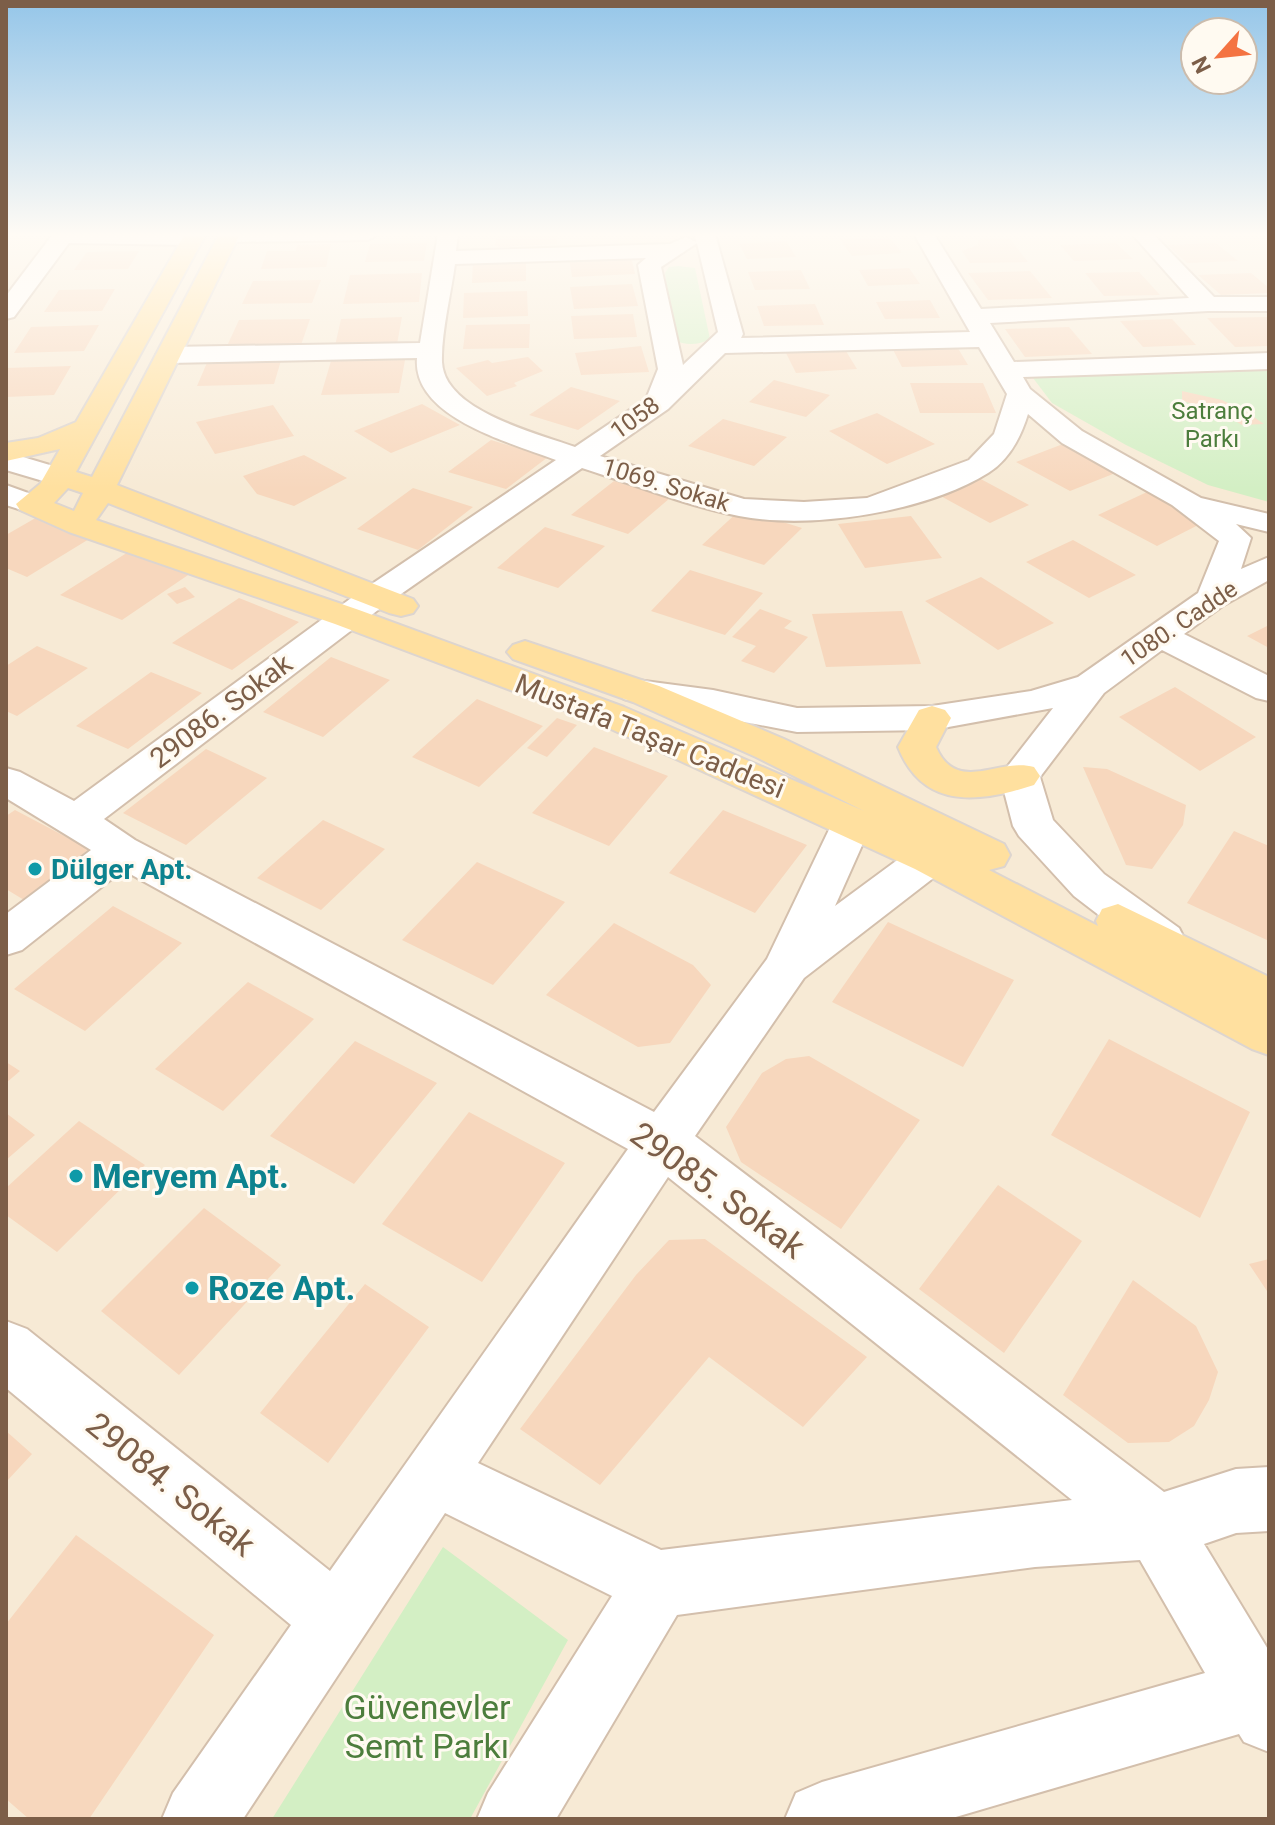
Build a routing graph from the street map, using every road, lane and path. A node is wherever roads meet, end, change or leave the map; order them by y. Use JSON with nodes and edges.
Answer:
{"nodes":[{"id":1,"x":147,"y":319,"type":"edge"},
{"id":2,"x":187,"y":319,"type":"edge"},
{"id":3,"x":435,"y":319,"type":"edge"},
{"id":4,"x":660,"y":319,"type":"edge"},
{"id":5,"x":727,"y":319,"type":"edge"},
{"id":6,"x":975,"y":319,"type":"edge"},
{"id":7,"x":1064,"y":319,"type":"edge"},
{"id":8,"x":980,"y":328,"type":"junction"},
{"id":9,"x":718,"y":346,"type":"junction"},
{"id":10,"x":431,"y":350,"type":"junction"},
{"id":11,"x":169,"y":355,"type":"junction"},
{"id":12,"x":1269,"y":361,"type":"edge"},
{"id":13,"x":1013,"y":382,"type":"junction"},
{"id":14,"x":658,"y":403,"type":"junction"},
{"id":15,"x":88,"y":427,"type":"junction"},
{"id":16,"x":132,"y":429,"type":"junction"},
{"id":17,"x":6,"y":452,"type":"edge"},
{"id":18,"x":578,"y":458,"type":"junction"},
{"id":19,"x":6,"y":461,"type":"edge"},
{"id":20,"x":60,"y":477,"type":"junction"},
{"id":21,"x":102,"y":489,"type":"junction"},
{"id":22,"x":18,"y":499,"type":"edge"},
{"id":23,"x":1183,"y":499,"type":"junction"},
{"id":24,"x":1269,"y":523,"type":"edge"},
{"id":25,"x":80,"y":525,"type":"junction"},
{"id":26,"x":202,"y":530,"type":"junction"},
{"id":27,"x":1269,"y":567,"type":"edge"},
{"id":28,"x":1212,"y":598,"type":"junction"},
{"id":29,"x":363,"y":605,"type":"junction"},
{"id":30,"x":1160,"y":636,"type":"junction"},
{"id":31,"x":1091,"y":685,"type":"junction"},
{"id":32,"x":1269,"y":690,"type":"edge"},
{"id":33,"x":637,"y":691,"type":"junction"},
{"id":34,"x":932,"y":718,"type":"junction"},
{"id":35,"x":1020,"y":776,"type":"junction"},
{"id":36,"x":6,"y":781,"type":"edge"},
{"id":37,"x":76,"y":820,"type":"junction"},
{"id":38,"x":851,"y":823,"type":"junction"},
{"id":39,"x":120,"y":850,"type":"junction"},
{"id":40,"x":930,"y":858,"type":"junction"},
{"id":41,"x":6,"y":938,"type":"edge"},
{"id":42,"x":1184,"y":955,"type":"junction"},
{"id":43,"x":1134,"y":964,"type":"junction"},
{"id":44,"x":786,"y":968,"type":"junction"},
{"id":45,"x":1269,"y":998,"type":"edge"},
{"id":46,"x":1269,"y":1035,"type":"edge"},
{"id":47,"x":1269,"y":1056,"type":"edge"},
{"id":48,"x":663,"y":1142,"type":"junction"},
{"id":49,"x":6,"y":1350,"type":"edge"},
{"id":50,"x":435,"y":1475,"type":"junction"},
{"id":51,"x":1269,"y":1499,"type":"edge"},
{"id":52,"x":1157,"y":1527,"type":"junction"},
{"id":53,"x":658,"y":1584,"type":"junction"},
{"id":54,"x":336,"y":1619,"type":"junction"},
{"id":55,"x":1262,"y":1706,"type":"edge"},
{"id":56,"x":199,"y":1819,"type":"edge"},
{"id":57,"x":514,"y":1819,"type":"edge"},
{"id":58,"x":822,"y":1819,"type":"edge"}],
"edges":[{"from":1,"to":15,"type":"main road"},
{"from":2,"to":11,"type":"main road"},
{"from":3,"to":10,"type":"street","name":"1069. Sokak"},
{"from":4,"to":14,"type":"street"},
{"from":5,"to":9,"type":"street"},
{"from":6,"to":8,"type":"street"},
{"from":7,"to":8,"type":"street"},
{"from":8,"to":9,"type":"street"},
{"from":8,"to":13,"type":"street"},
{"from":9,"to":14,"type":"street","name":"1058"},
{"from":10,"to":11,"type":"street"},
{"from":10,"to":18,"type":"street","name":"1069. Sokak"},
{"from":11,"to":16,"type":"main road"},
{"from":12,"to":13,"type":"street"},
{"from":13,"to":18,"type":"street","name":"1069. Sokak"},
{"from":13,"to":23,"type":"street"},
{"from":14,"to":18,"type":"street","name":"1058"},
{"from":15,"to":17,"type":"main road"},
{"from":15,"to":20,"type":"main road"},
{"from":16,"to":21,"type":"main road"},
{"from":16,"to":26,"type":"main road"},
{"from":18,"to":29,"type":"street","name":"1058"},
{"from":19,"to":20,"type":"street","name":"Mustafa Taşar Caddesi"},
{"from":20,"to":21,"type":"main road","name":"Mustafa Taşar Caddesi"},
{"from":20,"to":22,"type":"main road"},
{"from":21,"to":25,"type":"main road"},
{"from":21,"to":26,"type":"main road","name":"Mustafa Taşar Caddesi"},
{"from":22,"to":25,"type":"main road","name":"Mustafa Taşar Caddesi"},
{"from":23,"to":24,"type":"street"},
{"from":23,"to":28,"type":"street"},
{"from":25,"to":29,"type":"main road","name":"Mustafa Taşar Caddesi"},
{"from":26,"to":29,"type":"main road","name":"Mustafa Taşar Caddesi"},
{"from":27,"to":28,"type":"street","name":"1080. Cadde"},
{"from":28,"to":30,"type":"street","name":"1080. Cadde"},
{"from":29,"to":33,"type":"main road","name":"Mustafa Taşar Caddesi"},
{"from":29,"to":37,"type":"street","name":"29086. Sokak"},
{"from":29,"to":38,"type":"main road","name":"Mustafa Taşar Caddesi"},
{"from":30,"to":31,"type":"street","name":"1080. Cadde"},
{"from":30,"to":32,"type":"street"},
{"from":31,"to":34,"type":"street"},
{"from":31,"to":35,"type":"street"},
{"from":33,"to":34,"type":"street"},
{"from":33,"to":42,"type":"main road","name":"Mustafa Taşar Caddesi"},
{"from":34,"to":35,"type":"main road"},
{"from":35,"to":42,"type":"street"},
{"from":36,"to":37,"type":"street","name":"29085. Sokak"},
{"from":37,"to":39,"type":"street","name":"29085. Sokak"},
{"from":38,"to":40,"type":"main road","name":"Mustafa Taşar Caddesi"},
{"from":38,"to":44,"type":"street"},
{"from":39,"to":41,"type":"street"},
{"from":39,"to":48,"type":"street","name":"29085. Sokak"},
{"from":40,"to":43,"type":"main road","name":"Mustafa Taşar Caddesi"},
{"from":40,"to":44,"type":"street"},
{"from":42,"to":45,"type":"main road","name":"Mustafa Taşar Caddesi"},
{"from":43,"to":46,"type":"main road","name":"Mustafa Taşar Caddesi"},
{"from":43,"to":47,"type":"main road"},
{"from":44,"to":48,"type":"street"},
{"from":48,"to":50,"type":"street"},
{"from":48,"to":52,"type":"street","name":"29085. Sokak"},
{"from":49,"to":54,"type":"street","name":"29084. Sokak"},
{"from":50,"to":53,"type":"street"},
{"from":50,"to":54,"type":"street"},
{"from":51,"to":52,"type":"street"},
{"from":52,"to":53,"type":"street"},
{"from":52,"to":55,"type":"street","name":"29085. Sokak"},
{"from":53,"to":57,"type":"street"},
{"from":54,"to":56,"type":"street"},
{"from":55,"to":58,"type":"street"}]}
